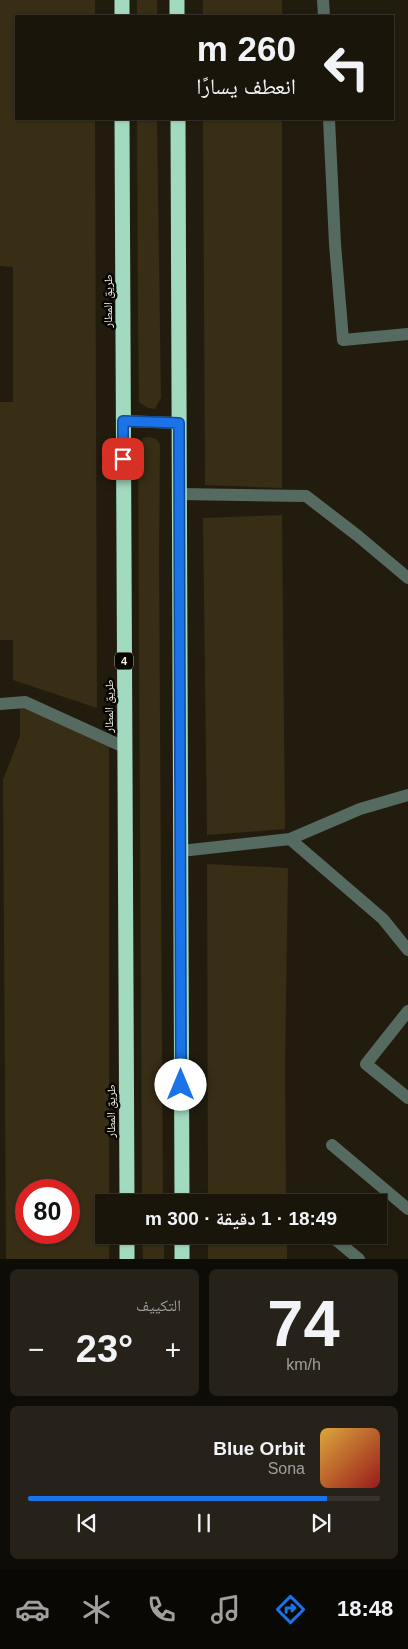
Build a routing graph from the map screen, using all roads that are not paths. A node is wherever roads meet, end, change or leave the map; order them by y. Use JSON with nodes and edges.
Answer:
{"nodes":[{"id":1,"x":122,"y":0,"type":"edge"},
{"id":2,"x":177,"y":0,"type":"edge"},
{"id":3,"x":323,"y":0,"type":"edge"},
{"id":4,"x":122,"y":15,"type":"edge"},
{"id":5,"x":178,"y":15,"type":"edge"},
{"id":6,"x":324,"y":15,"type":"edge"},
{"id":7,"x":122,"y":120,"type":"edge"},
{"id":8,"x":178,"y":120,"type":"edge"},
{"id":9,"x":329,"y":120,"type":"edge"},
{"id":10,"x":408,"y":334,"type":"edge"},
{"id":11,"x":123,"y":421,"type":"junction"},
{"id":12,"x":179,"y":423,"type":"junction"},
{"id":13,"x":180,"y":494,"type":"junction"},
{"id":14,"x":408,"y":578,"type":"edge"},
{"id":15,"x":0,"y":704,"type":"edge"},
{"id":16,"x":124,"y":747,"type":"junction"},
{"id":17,"x":408,"y":795,"type":"edge"},
{"id":18,"x":290,"y":838,"type":"junction"},
{"id":19,"x":181,"y":851,"type":"junction"},
{"id":20,"x":408,"y":950,"type":"edge"},
{"id":21,"x":408,"y":1011,"type":"edge"},
{"id":22,"x":408,"y":1098,"type":"edge"},
{"id":23,"x":332,"y":1145,"type":"dead end"},
{"id":24,"x":127,"y":1194,"type":"edge"},
{"id":25,"x":182,"y":1194,"type":"edge"},
{"id":26,"x":408,"y":1209,"type":"edge"},
{"id":27,"x":127,"y":1244,"type":"edge"},
{"id":28,"x":182,"y":1244,"type":"edge"},
{"id":29,"x":341,"y":1244,"type":"edge"},
{"id":30,"x":127,"y":1259,"type":"edge"},
{"id":31,"x":182,"y":1259,"type":"edge"},
{"id":32,"x":359,"y":1259,"type":"edge"}],
"edges":[{"from":1,"to":4,"type":"highway"},
{"from":2,"to":5,"type":"highway"},
{"from":3,"to":6,"type":"street"},
{"from":7,"to":11,"type":"highway","name":"طريق المطار","number":"4"},
{"from":8,"to":12,"type":"highway"},
{"from":9,"to":10,"type":"street"},
{"from":11,"to":12,"type":"street"},
{"from":11,"to":16,"type":"highway","name":"طريق المطار","number":"4"},
{"from":12,"to":13,"type":"highway"},
{"from":13,"to":14,"type":"street"},
{"from":13,"to":19,"type":"highway"},
{"from":15,"to":16,"type":"street"},
{"from":16,"to":24,"type":"highway","name":"طريق المطار","number":"4"},
{"from":17,"to":18,"type":"street"},
{"from":18,"to":19,"type":"street"},
{"from":18,"to":20,"type":"street"},
{"from":19,"to":25,"type":"highway"},
{"from":21,"to":22,"type":"street"},
{"from":23,"to":26,"type":"street"},
{"from":27,"to":30,"type":"highway"},
{"from":28,"to":31,"type":"highway"},
{"from":29,"to":32,"type":"street"}]}
